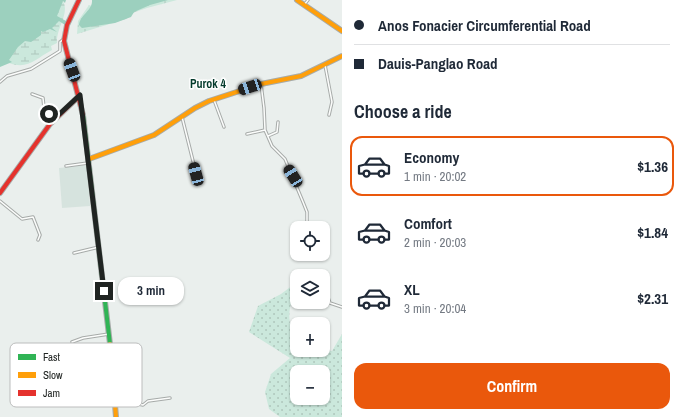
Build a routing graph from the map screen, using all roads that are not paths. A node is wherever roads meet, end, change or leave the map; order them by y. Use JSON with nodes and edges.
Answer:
{"nodes":[{"id":1,"x":79,"y":0,"type":"edge"},
{"id":2,"x":297,"y":0,"type":"edge"},
{"id":3,"x":308,"y":0,"type":"edge"},
{"id":4,"x":304,"y":5,"type":"junction"},
{"id":5,"x":342,"y":31,"type":"edge"},
{"id":6,"x":64,"y":40,"type":"junction"},
{"id":7,"x":342,"y":56,"type":"edge"},
{"id":8,"x":325,"y":65,"type":"junction"},
{"id":9,"x":0,"y":82,"type":"edge"},
{"id":10,"x":261,"y":84,"type":"junction"},
{"id":11,"x":32,"y":94,"type":"dead end"},
{"id":12,"x":80,"y":95,"type":"junction"},
{"id":13,"x":214,"y":100,"type":"junction"},
{"id":14,"x":329,"y":115,"type":"dead end"},
{"id":15,"x":182,"y":117,"type":"junction"},
{"id":16,"x":53,"y":120,"type":"junction"},
{"id":17,"x":278,"y":122,"type":"dead end"},
{"id":18,"x":224,"y":127,"type":"dead end"},
{"id":19,"x":265,"y":130,"type":"junction"},
{"id":20,"x":247,"y":134,"type":"dead end"},
{"id":21,"x":268,"y":136,"type":"junction"},
{"id":22,"x":89,"y":161,"type":"junction"},
{"id":23,"x":66,"y":166,"type":"dead end"},
{"id":24,"x":197,"y":177,"type":"dead end"},
{"id":25,"x":0,"y":193,"type":"edge"},
{"id":26,"x":0,"y":201,"type":"edge"},
{"id":27,"x":307,"y":221,"type":"edge"},
{"id":28,"x":38,"y":240,"type":"dead end"},
{"id":29,"x":99,"y":247,"type":"junction"},
{"id":30,"x":74,"y":253,"type":"dead end"},
{"id":31,"x":330,"y":303,"type":"edge"},
{"id":32,"x":342,"y":306,"type":"edge"},
{"id":33,"x":109,"y":334,"type":"junction"},
{"id":34,"x":72,"y":342,"type":"dead end"},
{"id":35,"x":110,"y":343,"type":"edge"},
{"id":36,"x":170,"y":398,"type":"dead end"},
{"id":37,"x":142,"y":405,"type":"edge"}],
"edges":[{"from":1,"to":6,"type":"main road"},
{"from":2,"to":4,"type":"main road"},
{"from":3,"to":4,"type":"street"},
{"from":4,"to":5,"type":"main road"},
{"from":6,"to":9,"type":"street"},
{"from":6,"to":12,"type":"main road"},
{"from":7,"to":8,"type":"main road"},
{"from":8,"to":10,"type":"main road"},
{"from":8,"to":14,"type":"street"},
{"from":10,"to":13,"type":"main road"},
{"from":10,"to":19,"type":"street"},
{"from":11,"to":16,"type":"street"},
{"from":12,"to":16,"type":"main road"},
{"from":12,"to":22,"type":"main road"},
{"from":13,"to":15,"type":"main road"},
{"from":13,"to":18,"type":"street"},
{"from":15,"to":22,"type":"main road"},
{"from":15,"to":24,"type":"street"},
{"from":16,"to":25,"type":"main road"},
{"from":17,"to":21,"type":"street"},
{"from":19,"to":20,"type":"street"},
{"from":19,"to":21,"type":"street"},
{"from":21,"to":27,"type":"street"},
{"from":22,"to":23,"type":"street"},
{"from":22,"to":29,"type":"main road"},
{"from":26,"to":28,"type":"street"},
{"from":29,"to":30,"type":"street"},
{"from":29,"to":33,"type":"main road"},
{"from":31,"to":32,"type":"street"},
{"from":33,"to":34,"type":"street"},
{"from":33,"to":35,"type":"main road"},
{"from":36,"to":37,"type":"street"}]}
